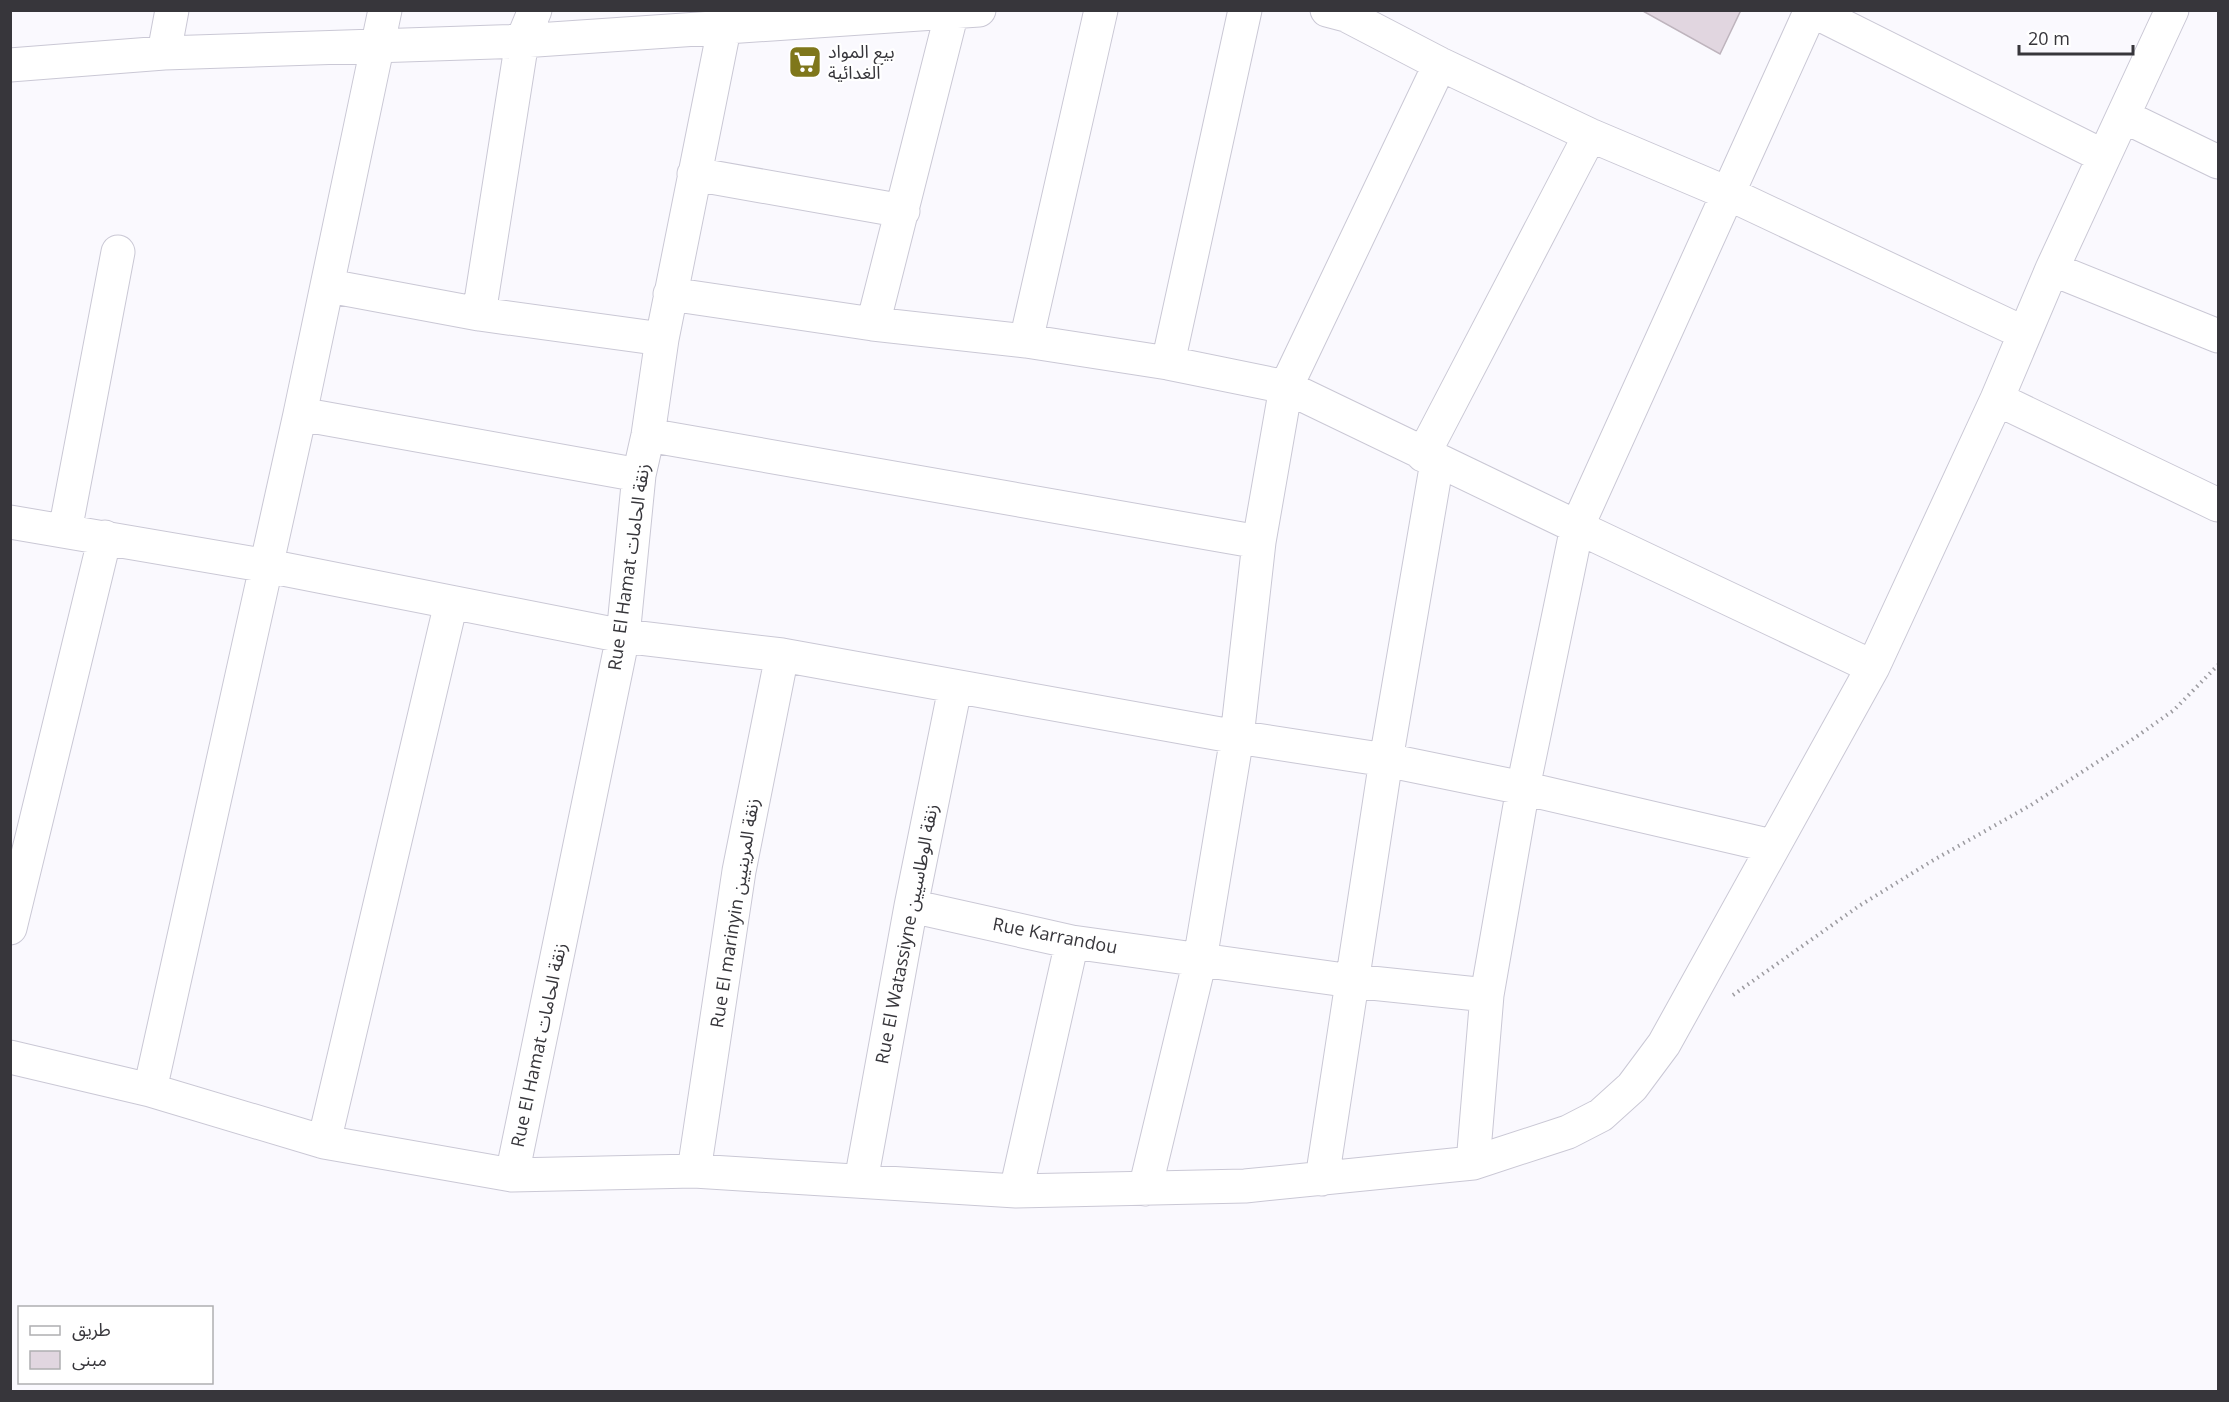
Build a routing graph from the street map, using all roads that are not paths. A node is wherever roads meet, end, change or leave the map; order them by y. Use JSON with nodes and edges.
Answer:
{"nodes":[{"id":1,"x":172,"y":10,"type":"edge"},
{"id":2,"x":385,"y":10,"type":"edge"},
{"id":3,"x":535,"y":10,"type":"edge"},
{"id":4,"x":1101,"y":10,"type":"edge"},
{"id":5,"x":1245,"y":10,"type":"edge"},
{"id":6,"x":1811,"y":10,"type":"edge"},
{"id":7,"x":965,"y":11,"type":"edge"},
{"id":8,"x":1339,"y":12,"type":"edge"},
{"id":9,"x":2160,"y":14,"type":"edge"},
{"id":10,"x":728,"y":20,"type":"edge"},
{"id":11,"x":522,"y":41,"type":"junction"},
{"id":12,"x":378,"y":46,"type":"junction"},
{"id":13,"x":164,"y":53,"type":"junction"},
{"id":14,"x":1440,"y":64,"type":"junction"},
{"id":15,"x":10,"y":65,"type":"edge"},
{"id":16,"x":2123,"y":116,"type":"junction"},
{"id":17,"x":1590,"y":135,"type":"junction"},
{"id":18,"x":2103,"y":156,"type":"junction"},
{"id":19,"x":2218,"y":162,"type":"edge"},
{"id":20,"x":694,"y":174,"type":"junction"},
{"id":21,"x":1727,"y":193,"type":"junction"},
{"id":22,"x":903,"y":211,"type":"junction"},
{"id":23,"x":118,"y":252,"type":"dead end"},
{"id":24,"x":2052,"y":269,"type":"junction"},
{"id":25,"x":330,"y":286,"type":"junction"},
{"id":26,"x":670,"y":294,"type":"junction"},
{"id":27,"x":478,"y":314,"type":"junction"},
{"id":28,"x":873,"y":324,"type":"junction"},
{"id":29,"x":2024,"y":333,"type":"junction"},
{"id":30,"x":2218,"y":336,"type":"edge"},
{"id":31,"x":662,"y":339,"type":"junction"},
{"id":32,"x":1026,"y":341,"type":"junction"},
{"id":33,"x":1168,"y":363,"type":"junction"},
{"id":34,"x":1286,"y":387,"type":"junction"},
{"id":35,"x":1997,"y":399,"type":"junction"},
{"id":36,"x":300,"y":414,"type":"junction"},
{"id":37,"x":648,"y":435,"type":"junction"},
{"id":38,"x":1430,"y":458,"type":"junction"},
{"id":39,"x":639,"y":475,"type":"junction"},
{"id":40,"x":2218,"y":505,"type":"edge"},
{"id":41,"x":10,"y":522,"type":"edge"},
{"id":42,"x":1577,"y":527,"type":"junction"},
{"id":43,"x":65,"y":531,"type":"junction"},
{"id":44,"x":105,"y":537,"type":"junction"},
{"id":45,"x":1259,"y":542,"type":"junction"},
{"id":46,"x":268,"y":567,"type":"junction"},
{"id":47,"x":451,"y":603,"type":"junction"},
{"id":48,"x":623,"y":636,"type":"junction"},
{"id":49,"x":782,"y":655,"type":"junction"},
{"id":50,"x":1873,"y":667,"type":"junction"},
{"id":51,"x":955,"y":688,"type":"junction"},
{"id":52,"x":1237,"y":737,"type":"junction"},
{"id":53,"x":1386,"y":759,"type":"junction"},
{"id":54,"x":1523,"y":788,"type":"junction"},
{"id":55,"x":1772,"y":846,"type":"junction"},
{"id":56,"x":911,"y":906,"type":"junction"},
{"id":57,"x":10,"y":928,"type":"edge"},
{"id":58,"x":1072,"y":942,"type":"junction"},
{"id":59,"x":1200,"y":960,"type":"junction"},
{"id":60,"x":1352,"y":981,"type":"junction"},
{"id":61,"x":1487,"y":995,"type":"junction"},
{"id":62,"x":10,"y":1057,"type":"edge"},
{"id":63,"x":150,"y":1090,"type":"junction"},
{"id":64,"x":324,"y":1142,"type":"junction"},
{"id":65,"x":1473,"y":1163,"type":"junction"},
{"id":66,"x":694,"y":1171,"type":"junction"},
{"id":67,"x":512,"y":1175,"type":"junction"},
{"id":68,"x":1322,"y":1179,"type":"junction"},
{"id":69,"x":861,"y":1181,"type":"junction"},
{"id":70,"x":1145,"y":1189,"type":"junction"},
{"id":71,"x":1016,"y":1191,"type":"junction"}],
"edges":[{"from":1,"to":13,"type":"street"},
{"from":2,"to":12,"type":"street"},
{"from":3,"to":11,"type":"street"},
{"from":4,"to":32,"type":"street"},
{"from":5,"to":33,"type":"street"},
{"from":6,"to":18,"type":"street"},
{"from":6,"to":21,"type":"street"},
{"from":7,"to":10,"type":"street"},
{"from":7,"to":22,"type":"street"},
{"from":8,"to":14,"type":"street"},
{"from":9,"to":16,"type":"street"},
{"from":10,"to":11,"type":"street"},
{"from":10,"to":20,"type":"street","name":"Rue El Hamat زنقة الحامات"},
{"from":11,"to":12,"type":"street"},
{"from":11,"to":27,"type":"street"},
{"from":12,"to":13,"type":"street"},
{"from":12,"to":25,"type":"street"},
{"from":13,"to":15,"type":"street"},
{"from":14,"to":17,"type":"street"},
{"from":14,"to":34,"type":"street"},
{"from":16,"to":18,"type":"street"},
{"from":16,"to":19,"type":"street"},
{"from":17,"to":21,"type":"street"},
{"from":17,"to":38,"type":"street"},
{"from":18,"to":24,"type":"street"},
{"from":20,"to":22,"type":"street"},
{"from":20,"to":26,"type":"street","name":"Rue El Hamat زنقة الحامات"},
{"from":21,"to":29,"type":"street"},
{"from":21,"to":42,"type":"street"},
{"from":22,"to":28,"type":"street"},
{"from":23,"to":43,"type":"street"},
{"from":24,"to":29,"type":"street"},
{"from":24,"to":30,"type":"street"},
{"from":25,"to":27,"type":"street"},
{"from":25,"to":36,"type":"street"},
{"from":26,"to":28,"type":"street"},
{"from":26,"to":31,"type":"street","name":"Rue El Hamat زنقة الحامات"},
{"from":27,"to":31,"type":"street"},
{"from":28,"to":32,"type":"street"},
{"from":29,"to":35,"type":"street"},
{"from":31,"to":37,"type":"street","name":"Rue El Hamat زنقة الحامات"},
{"from":32,"to":33,"type":"street"},
{"from":33,"to":34,"type":"street"},
{"from":34,"to":38,"type":"street"},
{"from":34,"to":45,"type":"street"},
{"from":35,"to":40,"type":"street"},
{"from":35,"to":50,"type":"street"},
{"from":36,"to":39,"type":"street"},
{"from":36,"to":46,"type":"street"},
{"from":37,"to":39,"type":"street","name":"Rue El Hamat زنقة الحامات"},
{"from":37,"to":45,"type":"street"},
{"from":38,"to":42,"type":"street"},
{"from":38,"to":53,"type":"street"},
{"from":39,"to":48,"type":"street","name":"Rue El Hamat زنقة الحامات"},
{"from":41,"to":43,"type":"street"},
{"from":42,"to":50,"type":"street"},
{"from":42,"to":54,"type":"street"},
{"from":43,"to":44,"type":"street"},
{"from":44,"to":46,"type":"street"},
{"from":44,"to":57,"type":"street"},
{"from":45,"to":52,"type":"street"},
{"from":46,"to":47,"type":"street"},
{"from":46,"to":63,"type":"street"},
{"from":47,"to":48,"type":"street"},
{"from":47,"to":64,"type":"street"},
{"from":48,"to":49,"type":"street"},
{"from":48,"to":67,"type":"street","name":"Rue El Hamat زنقة الحامات"},
{"from":49,"to":51,"type":"street"},
{"from":49,"to":66,"type":"street","name":"Rue El marinyin زنقة المرينيين"},
{"from":50,"to":55,"type":"street"},
{"from":51,"to":52,"type":"street"},
{"from":51,"to":56,"type":"street","name":"Rue El Watassiyne زنقة الوطاسيين"},
{"from":52,"to":53,"type":"street"},
{"from":52,"to":59,"type":"street"},
{"from":53,"to":54,"type":"street"},
{"from":53,"to":60,"type":"street"},
{"from":54,"to":55,"type":"street"},
{"from":54,"to":61,"type":"street"},
{"from":55,"to":65,"type":"street"},
{"from":56,"to":58,"type":"street","name":"Rue Karrandou"},
{"from":56,"to":69,"type":"street","name":"Rue El Watassiyne زنقة الوطاسيين"},
{"from":58,"to":59,"type":"street","name":"Rue Karrandou"},
{"from":58,"to":71,"type":"street"},
{"from":59,"to":60,"type":"street","name":"Rue Karrandou"},
{"from":59,"to":70,"type":"street"},
{"from":60,"to":61,"type":"street","name":"Rue Karrandou"},
{"from":60,"to":68,"type":"street"},
{"from":61,"to":65,"type":"street"},
{"from":62,"to":63,"type":"street"},
{"from":63,"to":64,"type":"street"},
{"from":64,"to":67,"type":"street"},
{"from":65,"to":68,"type":"street"},
{"from":66,"to":67,"type":"street"},
{"from":66,"to":69,"type":"street"},
{"from":68,"to":70,"type":"street"},
{"from":69,"to":71,"type":"street"},
{"from":70,"to":71,"type":"street"}]}
